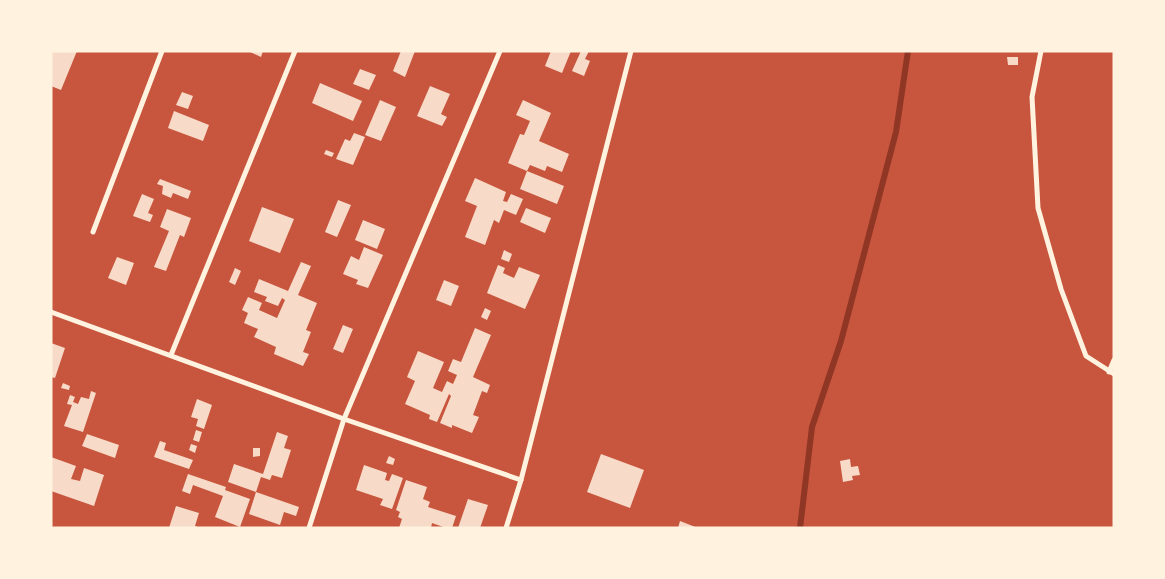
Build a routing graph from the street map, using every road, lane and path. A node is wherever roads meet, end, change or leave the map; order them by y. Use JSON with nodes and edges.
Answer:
{"nodes":[{"id":1,"x":162,"y":51,"type":"edge"},
{"id":2,"x":295,"y":51,"type":"edge"},
{"id":3,"x":500,"y":51,"type":"edge"},
{"id":4,"x":631,"y":51,"type":"edge"},
{"id":5,"x":1041,"y":51,"type":"edge"},
{"id":6,"x":93,"y":232,"type":"dead end"},
{"id":7,"x":51,"y":312,"type":"edge"},
{"id":8,"x":171,"y":355,"type":"junction"},
{"id":9,"x":1114,"y":360,"type":"edge"},
{"id":10,"x":1111,"y":373,"type":"edge"},
{"id":11,"x":344,"y":419,"type":"junction"},
{"id":12,"x":521,"y":480,"type":"junction"},
{"id":13,"x":309,"y":528,"type":"edge"},
{"id":14,"x":506,"y":528,"type":"edge"}],
"edges":[{"from":1,"to":6,"type":"street"},
{"from":2,"to":8,"type":"street"},
{"from":3,"to":11,"type":"street"},
{"from":4,"to":12,"type":"street"},
{"from":5,"to":10,"type":"street"},
{"from":7,"to":8,"type":"street"},
{"from":8,"to":11,"type":"street"},
{"from":9,"to":10,"type":"street"},
{"from":11,"to":12,"type":"street"},
{"from":11,"to":13,"type":"street"},
{"from":12,"to":14,"type":"street"}]}
